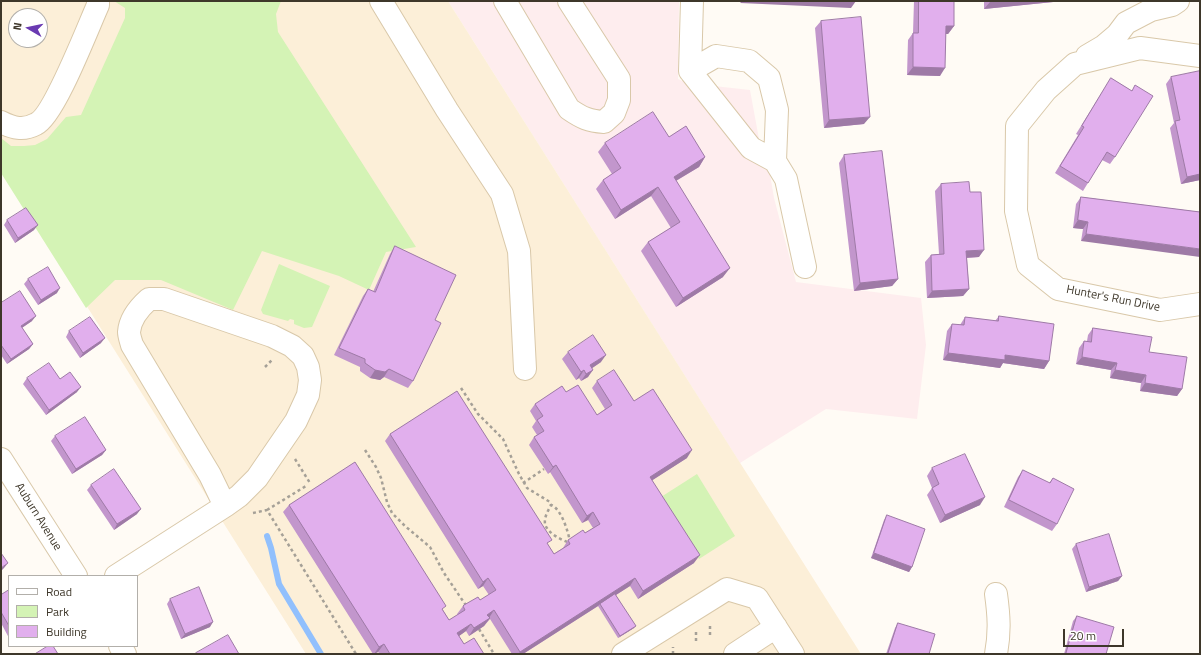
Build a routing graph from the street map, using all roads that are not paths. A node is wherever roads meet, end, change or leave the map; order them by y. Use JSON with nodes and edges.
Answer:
{"nodes":[{"id":1,"x":98,"y":1,"type":"edge"},
{"id":2,"x":381,"y":1,"type":"edge"},
{"id":3,"x":505,"y":1,"type":"edge"},
{"id":4,"x":569,"y":1,"type":"edge"},
{"id":5,"x":692,"y":1,"type":"edge"},
{"id":6,"x":1178,"y":1,"type":"edge"},
{"id":7,"x":1200,"y":56,"type":"edge"},
{"id":8,"x":1075,"y":64,"type":"junction"},
{"id":9,"x":690,"y":71,"type":"junction"},
{"id":10,"x":1,"y":122,"type":"edge"},
{"id":11,"x":775,"y":161,"type":"junction"},
{"id":12,"x":805,"y":267,"type":"dead end"},
{"id":13,"x":1200,"y":304,"type":"edge"},
{"id":14,"x":525,"y":370,"type":"dead end"},
{"id":15,"x":1,"y":459,"type":"edge"},
{"id":16,"x":225,"y":506,"type":"junction"},
{"id":17,"x":75,"y":575,"type":"edge"},
{"id":18,"x":118,"y":575,"type":"edge"},
{"id":19,"x":996,"y":594,"type":"dead end"},
{"id":20,"x":776,"y":628,"type":"junction"},
{"id":21,"x":623,"y":654,"type":"edge"},
{"id":22,"x":735,"y":654,"type":"edge"},
{"id":23,"x":793,"y":654,"type":"edge"},
{"id":24,"x":996,"y":654,"type":"edge"}],
"edges":[{"from":1,"to":10,"type":"street"},
{"from":2,"to":14,"type":"street"},
{"from":3,"to":4,"type":"street"},
{"from":5,"to":9,"type":"street"},
{"from":6,"to":8,"type":"street"},
{"from":7,"to":8,"type":"street","name":"Hunter's Run Drive"},
{"from":8,"to":13,"type":"street","name":"Hunter's Run Drive"},
{"from":9,"to":11,"type":"street"},
{"from":9,"to":11,"type":"street"},
{"from":11,"to":12,"type":"street"},
{"from":15,"to":17,"type":"street","name":"Auburn Avenue"},
{"from":16,"to":16,"type":"street"},
{"from":16,"to":18,"type":"street"},
{"from":19,"to":24,"type":"street"},
{"from":20,"to":21,"type":"street"},
{"from":20,"to":22,"type":"street"},
{"from":20,"to":23,"type":"street"}]}
